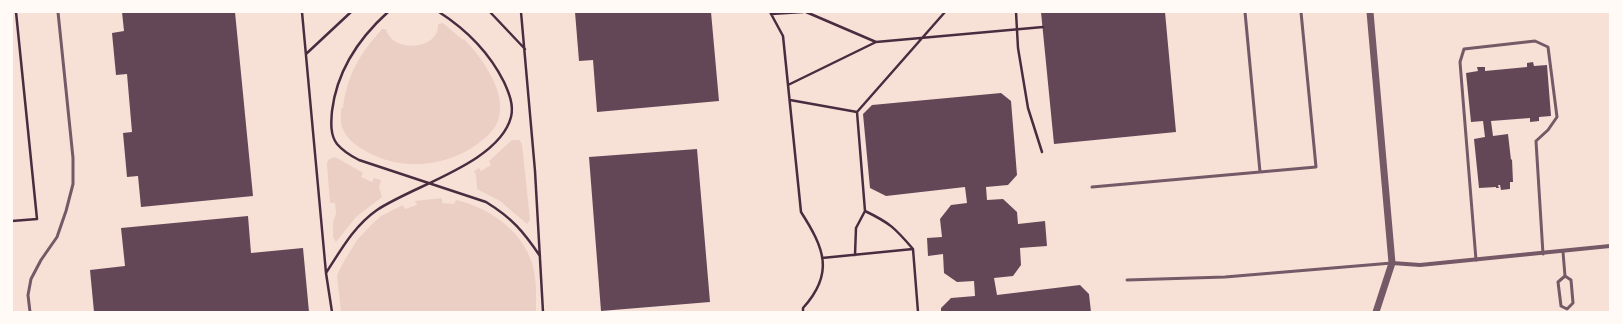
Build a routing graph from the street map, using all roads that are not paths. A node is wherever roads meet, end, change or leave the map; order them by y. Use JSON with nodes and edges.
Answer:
{"nodes":[{"id":1,"x":58,"y":12,"type":"edge"},
{"id":2,"x":1245,"y":12,"type":"edge"},
{"id":3,"x":1301,"y":12,"type":"edge"},
{"id":4,"x":1370,"y":12,"type":"edge"},
{"id":5,"x":1260,"y":172,"type":"junction"},
{"id":6,"x":1092,"y":187,"type":"dead end"},
{"id":7,"x":1610,"y":246,"type":"edge"},
{"id":8,"x":1563,"y":252,"type":"junction"},
{"id":9,"x":1543,"y":254,"type":"junction"},
{"id":10,"x":1476,"y":260,"type":"junction"},
{"id":11,"x":1392,"y":263,"type":"junction"},
{"id":12,"x":1565,"y":276,"type":"junction"},
{"id":13,"x":1127,"y":280,"type":"dead end"},
{"id":14,"x":1567,"y":310,"type":"edge"},
{"id":15,"x":30,"y":312,"type":"edge"},
{"id":16,"x":1376,"y":312,"type":"edge"}],
"edges":[{"from":1,"to":15,"type":"lane"},
{"from":2,"to":5,"type":"lane"},
{"from":3,"to":5,"type":"lane"},
{"from":4,"to":11,"type":"street"},
{"from":5,"to":6,"type":"lane"},
{"from":7,"to":8,"type":"street"},
{"from":8,"to":9,"type":"street"},
{"from":8,"to":12,"type":"lane"},
{"from":9,"to":10,"type":"street"},
{"from":9,"to":10,"type":"lane"},
{"from":10,"to":11,"type":"street"},
{"from":11,"to":13,"type":"lane"},
{"from":11,"to":16,"type":"street"},
{"from":12,"to":14,"type":"lane"},
{"from":12,"to":14,"type":"lane"}]}
